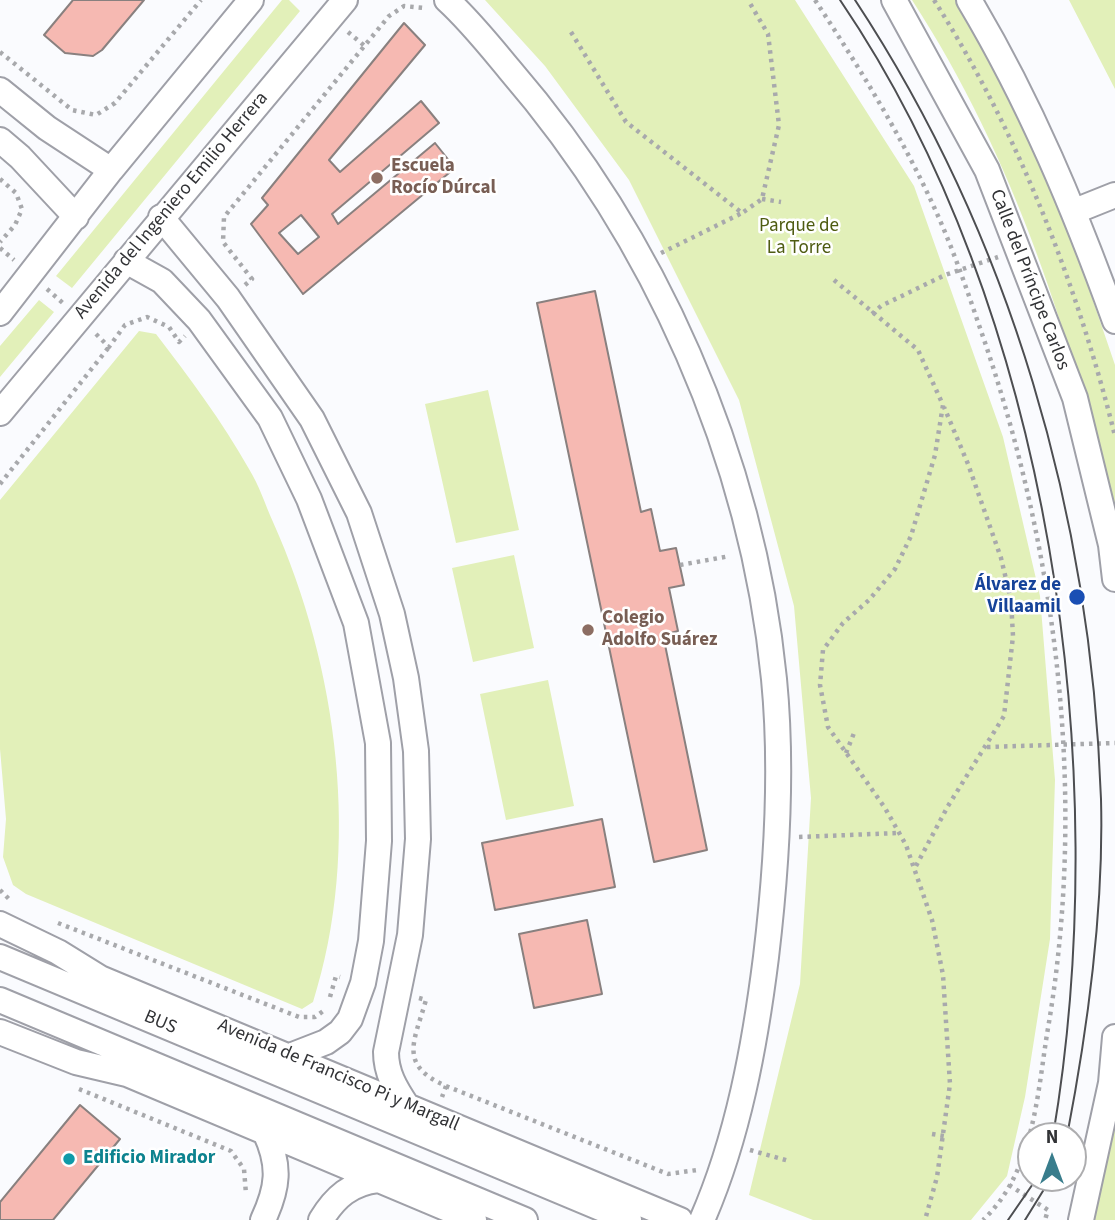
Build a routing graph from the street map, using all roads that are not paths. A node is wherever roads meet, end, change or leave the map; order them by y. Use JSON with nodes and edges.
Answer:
{"nodes":[{"id":1,"x":251,"y":0,"type":"edge"},
{"id":2,"x":345,"y":0,"type":"edge"},
{"id":3,"x":894,"y":0,"type":"edge"},
{"id":4,"x":969,"y":0,"type":"edge"},
{"id":5,"x":439,"y":7,"type":"edge"},
{"id":6,"x":0,"y":90,"type":"edge"},
{"id":7,"x":0,"y":140,"type":"edge"},
{"id":8,"x":111,"y":170,"type":"junction"},
{"id":9,"x":1115,"y":195,"type":"edge"},
{"id":10,"x":1076,"y":211,"type":"junction"},
{"id":11,"x":76,"y":217,"type":"junction"},
{"id":12,"x":161,"y":217,"type":"junction"},
{"id":13,"x":126,"y":261,"type":"junction"},
{"id":14,"x":0,"y":313,"type":"edge"},
{"id":15,"x":1115,"y":321,"type":"edge"},
{"id":16,"x":0,"y":412,"type":"edge"},
{"id":17,"x":1115,"y":579,"type":"edge"},
{"id":18,"x":0,"y":924,"type":"edge"},
{"id":19,"x":0,"y":957,"type":"edge"},
{"id":20,"x":0,"y":1000,"type":"edge"},
{"id":21,"x":0,"y":1031,"type":"edge"},
{"id":22,"x":1115,"y":1037,"type":"edge"},
{"id":23,"x":290,"y":1056,"type":"junction"},
{"id":24,"x":407,"y":1106,"type":"junction"},
{"id":25,"x":265,"y":1132,"type":"junction"},
{"id":26,"x":378,"y":1180,"type":"junction"},
{"id":27,"x":263,"y":1220,"type":"edge"},
{"id":28,"x":321,"y":1220,"type":"edge"},
{"id":29,"x":474,"y":1220,"type":"edge"},
{"id":30,"x":525,"y":1220,"type":"edge"},
{"id":31,"x":629,"y":1220,"type":"edge"},
{"id":32,"x":680,"y":1220,"type":"edge"},
{"id":33,"x":702,"y":1220,"type":"edge"},
{"id":34,"x":1081,"y":1220,"type":"edge"}],
"edges":[{"from":1,"to":8,"type":"street"},
{"from":2,"to":12,"type":"street","name":"Avenida del Ingeniero Emilio Herrera"},
{"from":3,"to":17,"type":"street","name":"Calle del Príncipe Carlos"},
{"from":4,"to":10,"type":"street"},
{"from":5,"to":33,"type":"street"},
{"from":6,"to":8,"type":"street"},
{"from":7,"to":11,"type":"street"},
{"from":8,"to":11,"type":"street"},
{"from":9,"to":10,"type":"street"},
{"from":10,"to":15,"type":"street"},
{"from":11,"to":14,"type":"street"},
{"from":12,"to":13,"type":"street","name":"Avenida del Ingeniero Emilio Herrera"},
{"from":12,"to":24,"type":"street"},
{"from":13,"to":16,"type":"street","name":"Avenida del Ingeniero Emilio Herrera"},
{"from":13,"to":23,"type":"street"},
{"from":18,"to":23,"type":"street","name":"Avenida de Francisco Pi y Margall"},
{"from":19,"to":31,"type":"street","name":"BUS"},
{"from":20,"to":30,"type":"street"},
{"from":21,"to":25,"type":"street"},
{"from":22,"to":34,"type":"street"},
{"from":23,"to":24,"type":"street","name":"Avenida de Francisco Pi y Margall"},
{"from":24,"to":32,"type":"street","name":"Avenida de Francisco Pi y Margall"},
{"from":25,"to":26,"type":"street"},
{"from":25,"to":27,"type":"street"},
{"from":26,"to":28,"type":"street"},
{"from":26,"to":29,"type":"street"}]}
